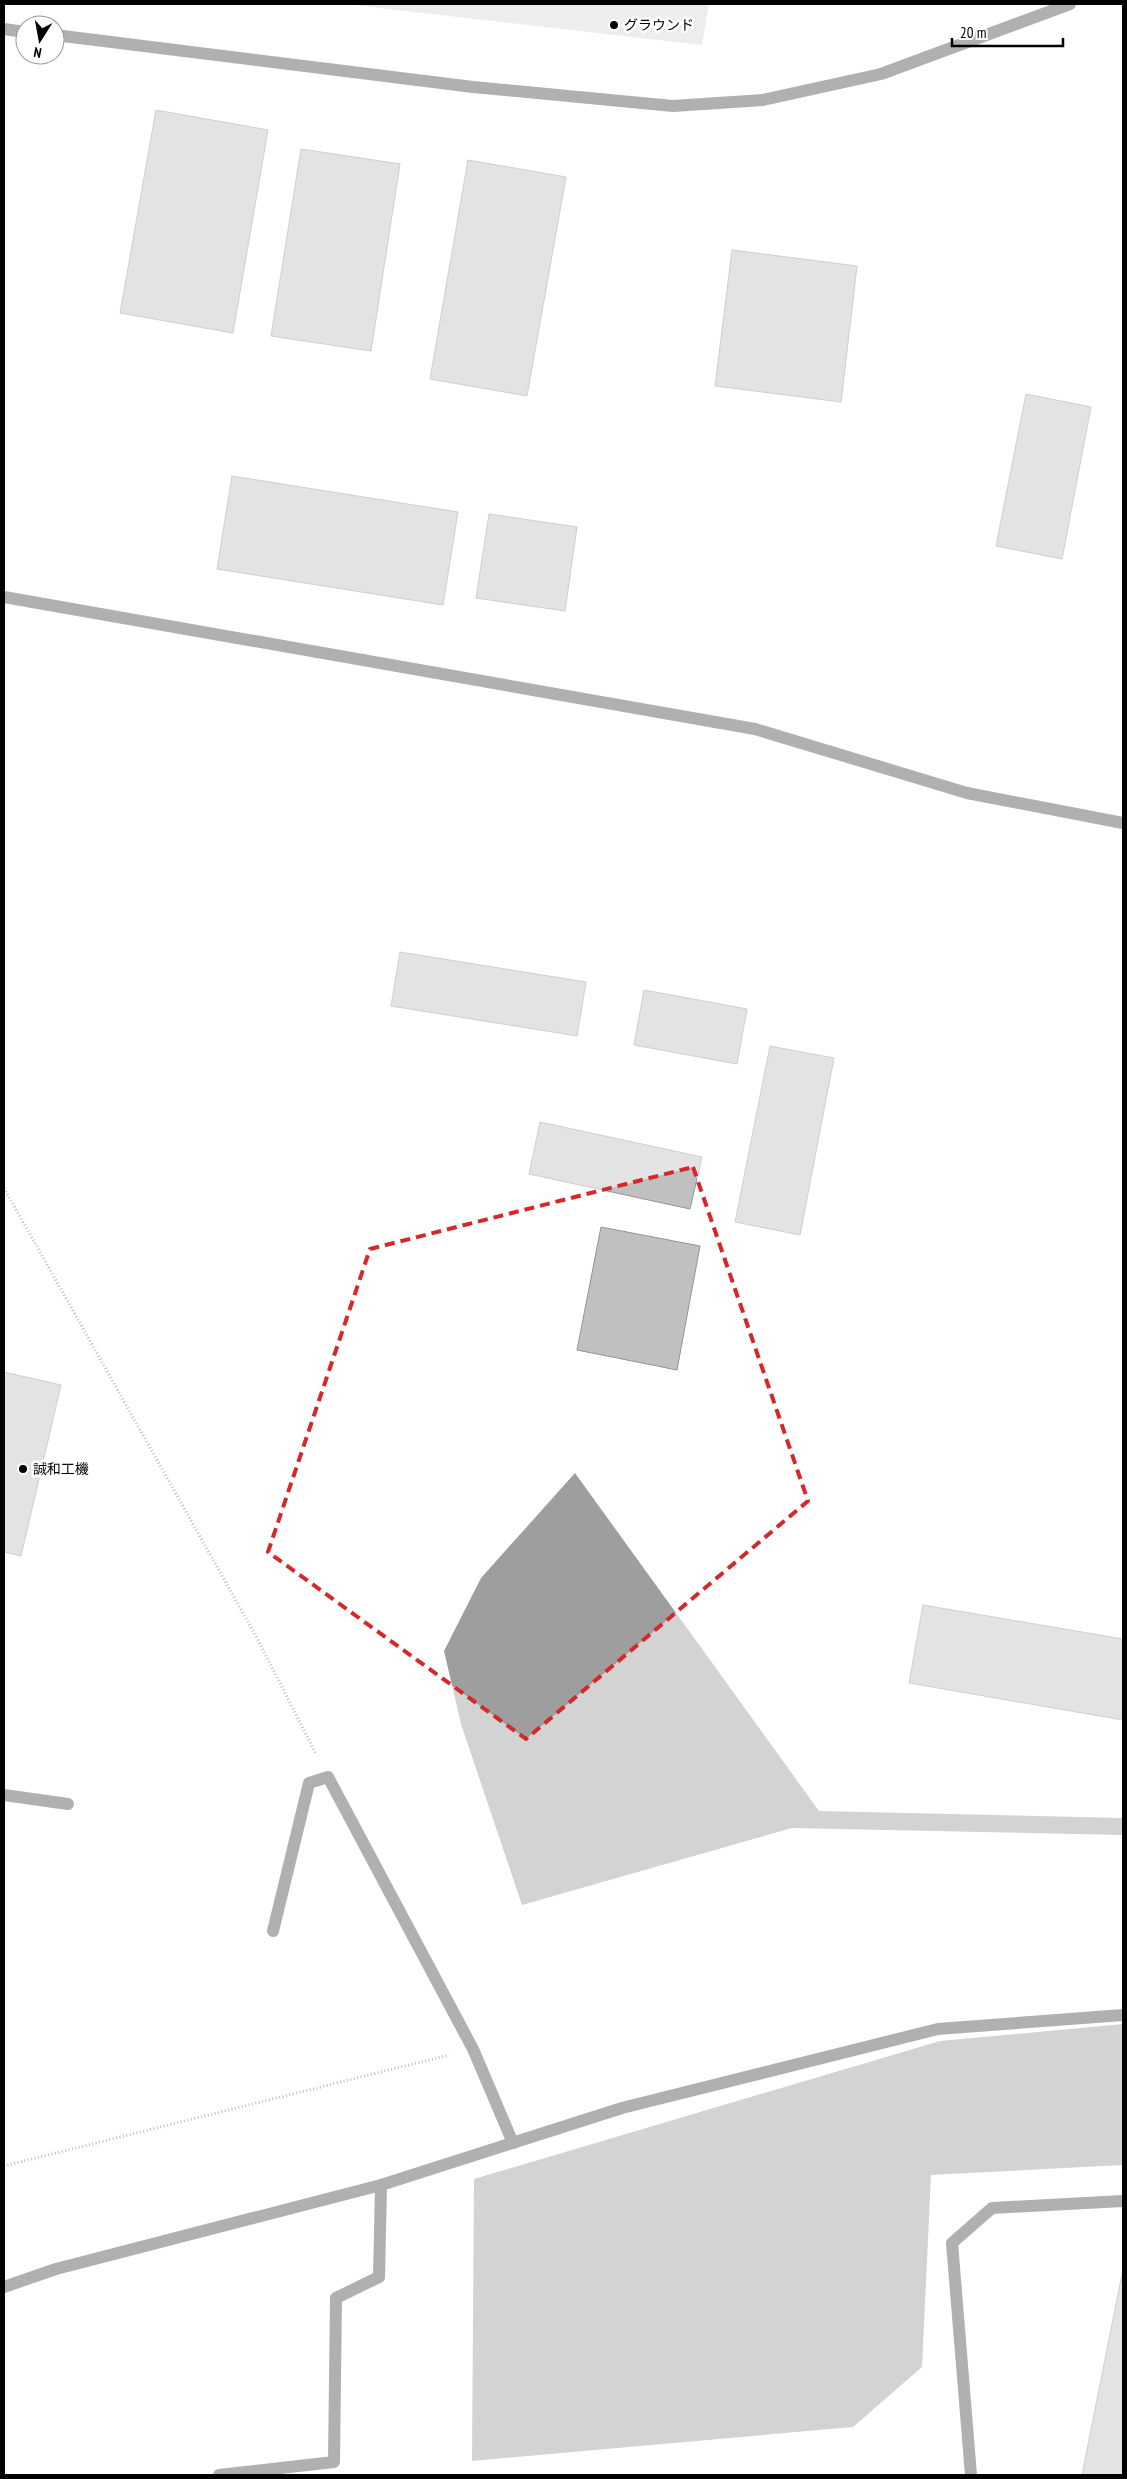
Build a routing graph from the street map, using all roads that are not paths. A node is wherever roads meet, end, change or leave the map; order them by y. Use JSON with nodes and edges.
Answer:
{"nodes":[{"id":1,"x":1070,"y":4,"type":"edge"},
{"id":2,"x":65,"y":36,"type":"edge"},
{"id":3,"x":4,"y":597,"type":"edge"},
{"id":4,"x":1123,"y":823,"type":"edge"},
{"id":5,"x":4,"y":1794,"type":"edge"},
{"id":6,"x":68,"y":1804,"type":"dead end"},
{"id":7,"x":273,"y":1931,"type":"dead end"},
{"id":8,"x":1123,"y":2015,"type":"edge"},
{"id":9,"x":513,"y":2143,"type":"junction"},
{"id":10,"x":380,"y":2185,"type":"junction"},
{"id":11,"x":1123,"y":2201,"type":"edge"},
{"id":12,"x":4,"y":2287,"type":"edge"},
{"id":13,"x":219,"y":2475,"type":"edge"},
{"id":14,"x":971,"y":2475,"type":"edge"}],
"edges":[{"from":1,"to":2,"type":"street"},
{"from":3,"to":4,"type":"street"},
{"from":5,"to":6,"type":"street"},
{"from":7,"to":9,"type":"street"},
{"from":8,"to":9,"type":"street"},
{"from":9,"to":10,"type":"street"},
{"from":10,"to":12,"type":"street"},
{"from":10,"to":13,"type":"street"},
{"from":11,"to":14,"type":"street"}]}
